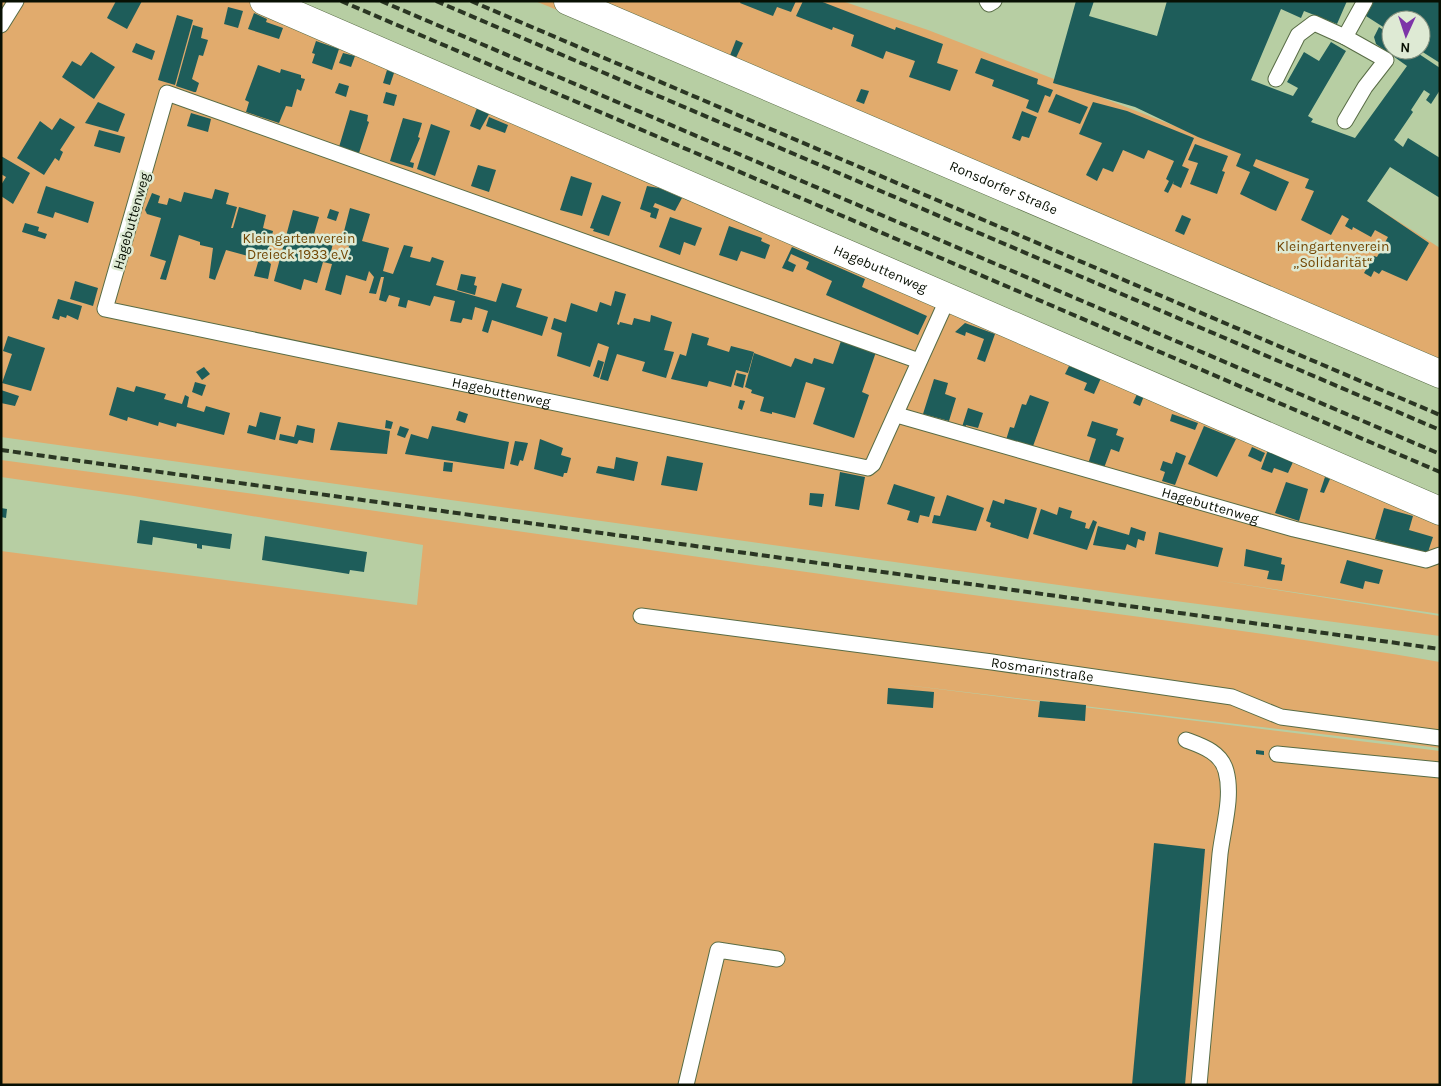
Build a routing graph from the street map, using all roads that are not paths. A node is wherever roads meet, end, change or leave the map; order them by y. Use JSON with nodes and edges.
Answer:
{"nodes":[{"id":1,"x":16,"y":1,"type":"edge"},
{"id":2,"x":264,"y":1,"type":"edge"},
{"id":3,"x":568,"y":1,"type":"edge"},
{"id":4,"x":987,"y":1,"type":"edge"},
{"id":5,"x":994,"y":1,"type":"edge"},
{"id":6,"x":1365,"y":1,"type":"edge"},
{"id":7,"x":1,"y":25,"type":"edge"},
{"id":8,"x":1344,"y":37,"type":"junction"},
{"id":9,"x":1276,"y":79,"type":"dead end"},
{"id":10,"x":1345,"y":121,"type":"dead end"},
{"id":11,"x":948,"y":298,"type":"junction"},
{"id":12,"x":919,"y":361,"type":"junction"},
{"id":13,"x":1440,"y":374,"type":"edge"},
{"id":14,"x":897,"y":415,"type":"junction"},
{"id":15,"x":1440,"y":510,"type":"edge"},
{"id":16,"x":1440,"y":555,"type":"edge"},
{"id":17,"x":641,"y":616,"type":"dead end"},
{"id":18,"x":1440,"y":738,"type":"edge"},
{"id":19,"x":1186,"y":740,"type":"dead end"},
{"id":20,"x":1277,"y":754,"type":"dead end"},
{"id":21,"x":1440,"y":770,"type":"edge"},
{"id":22,"x":777,"y":959,"type":"dead end"},
{"id":23,"x":686,"y":1085,"type":"edge"},
{"id":24,"x":1199,"y":1085,"type":"edge"}],
"edges":[{"from":1,"to":7,"type":"lane"},
{"from":2,"to":11,"type":"street","name":"Hagebuttenweg"},
{"from":3,"to":13,"type":"street","name":"Ronsdorfer Straße"},
{"from":4,"to":5,"type":"lane"},
{"from":6,"to":8,"type":"lane"},
{"from":8,"to":9,"type":"lane"},
{"from":8,"to":10,"type":"lane"},
{"from":11,"to":12,"type":"lane","name":"Hagebuttenweg"},
{"from":11,"to":15,"type":"street","name":"Hagebuttenweg"},
{"from":12,"to":14,"type":"lane","name":"Hagebuttenweg"},
{"from":12,"to":14,"type":"lane","name":"Hagebuttenweg"},
{"from":14,"to":16,"type":"lane","name":"Hagebuttenweg"},
{"from":17,"to":18,"type":"lane","name":"Rosmarinstraße"},
{"from":19,"to":24,"type":"lane"},
{"from":20,"to":21,"type":"lane"},
{"from":22,"to":23,"type":"lane"}]}
